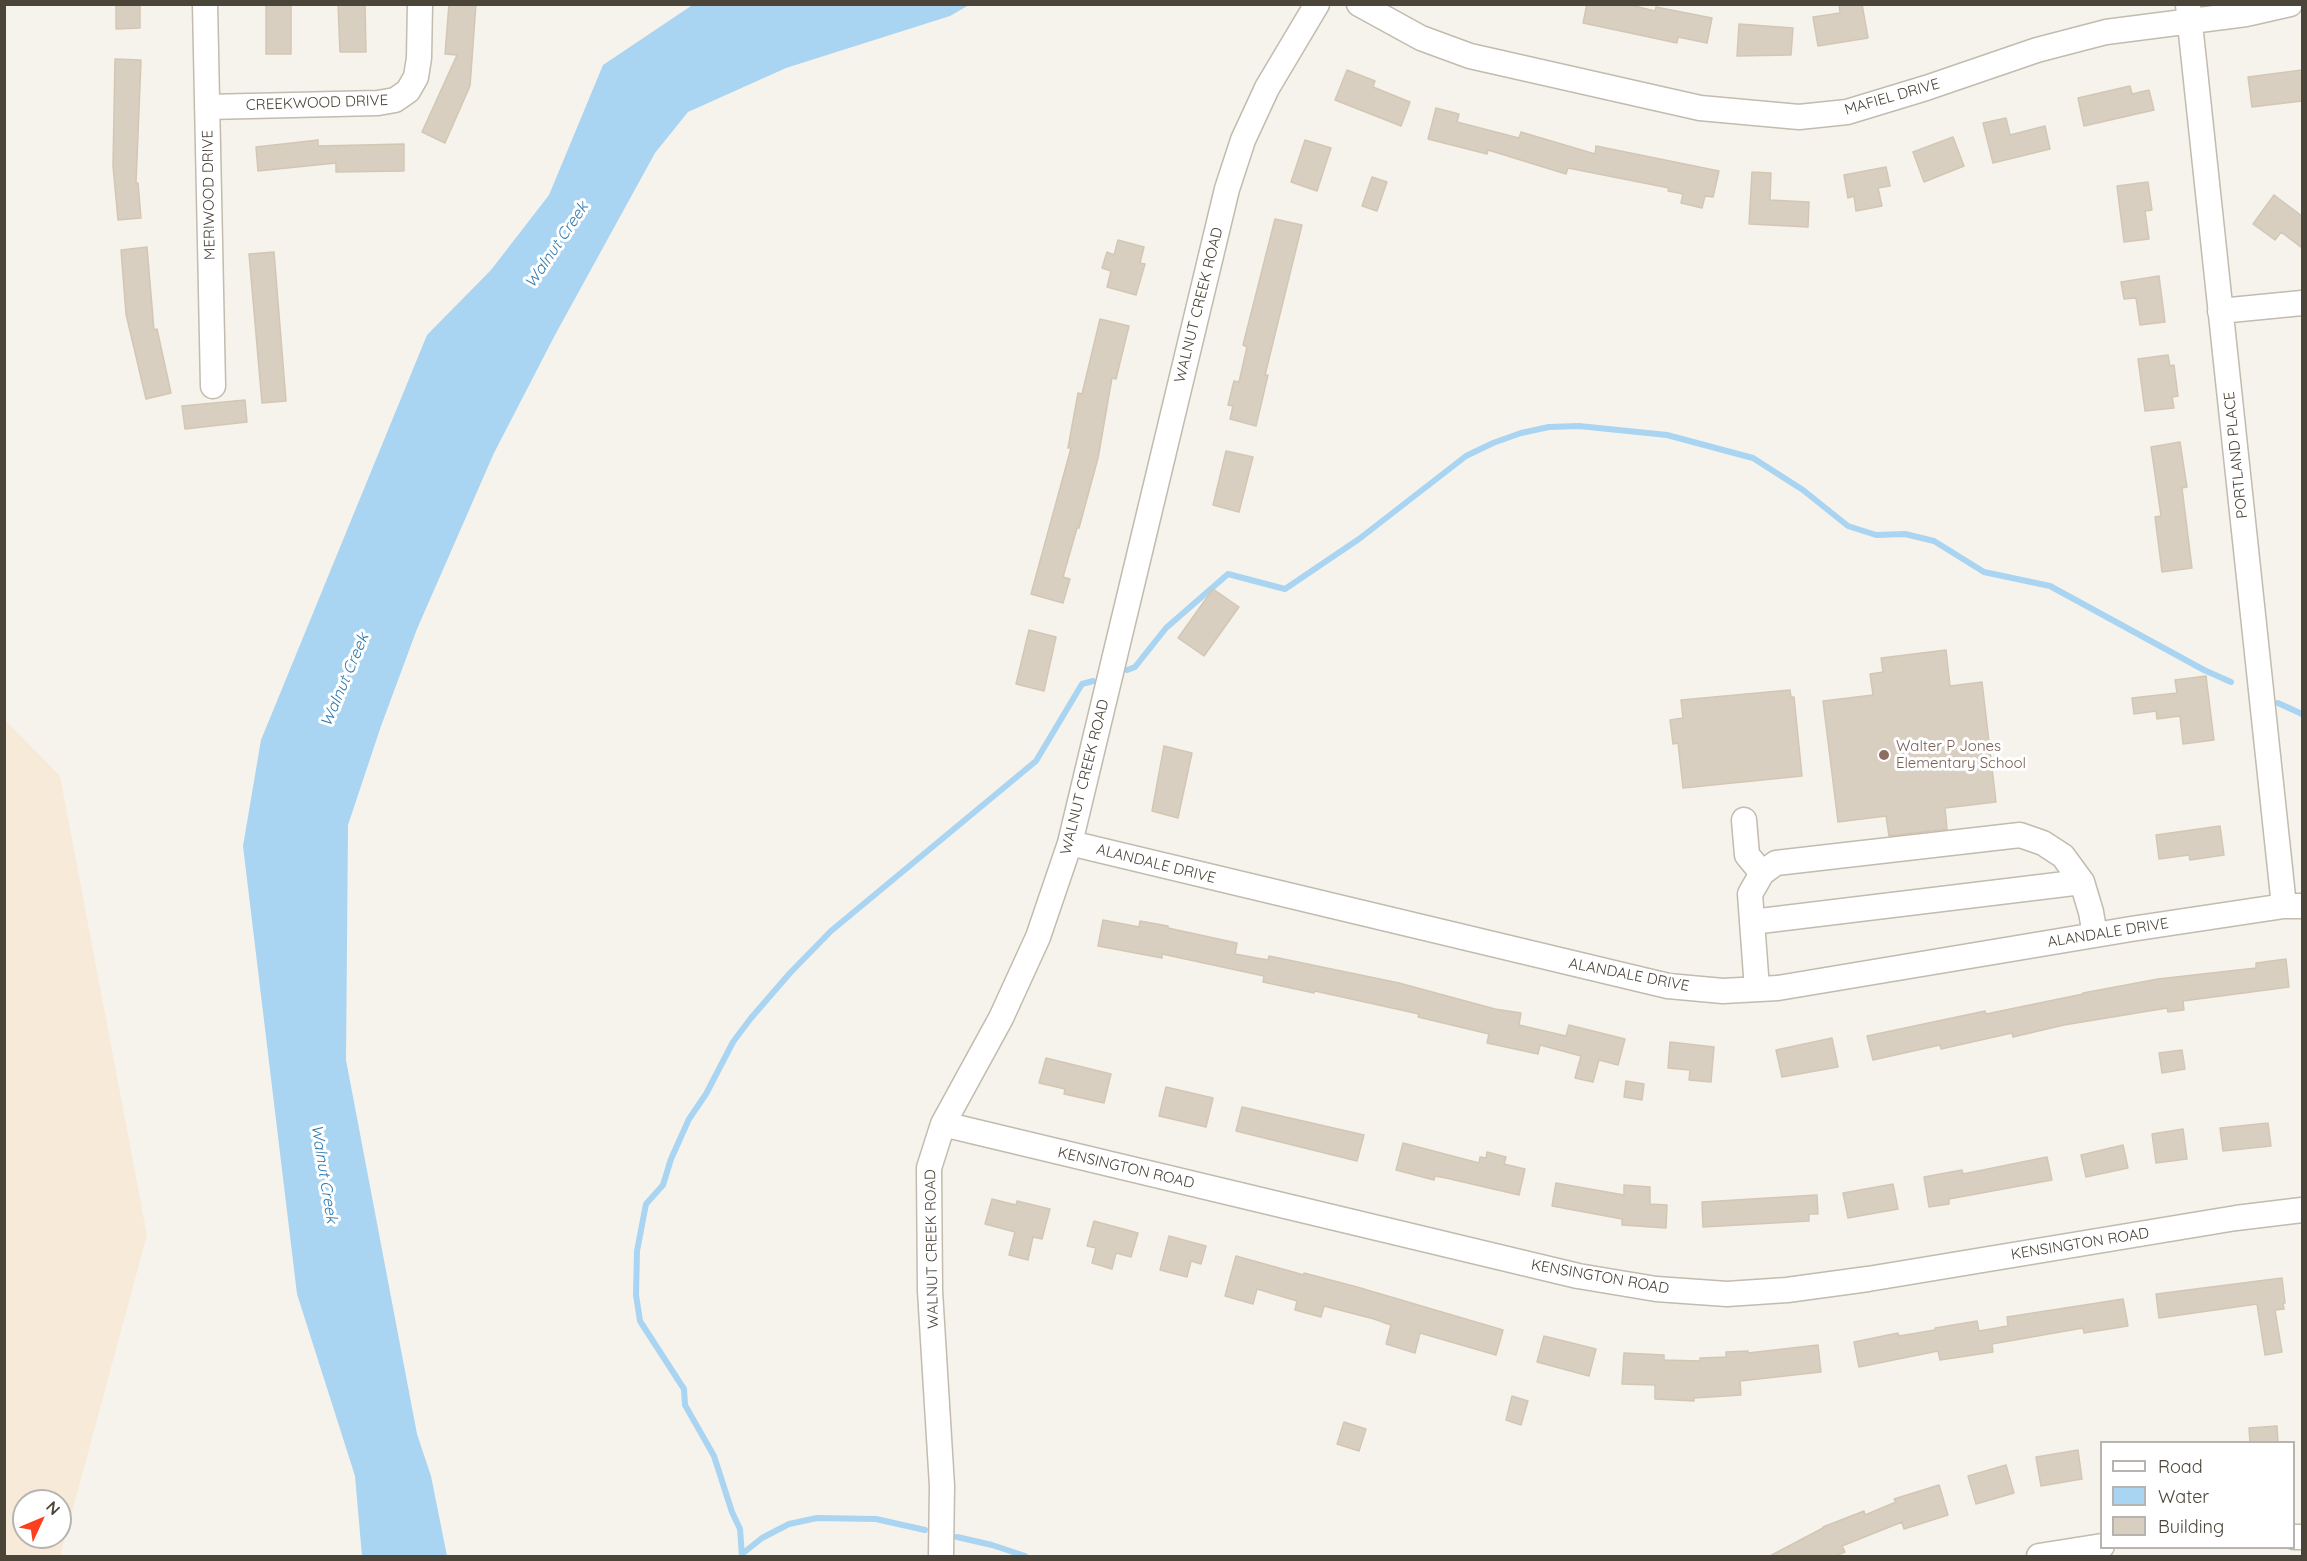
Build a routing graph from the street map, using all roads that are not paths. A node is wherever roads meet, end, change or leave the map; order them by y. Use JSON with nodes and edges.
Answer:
{"nodes":[{"id":1,"x":205,"y":4,"type":"edge"},
{"id":2,"x":420,"y":4,"type":"edge"},
{"id":3,"x":1317,"y":4,"type":"edge"},
{"id":4,"x":1359,"y":4,"type":"edge"},
{"id":5,"x":2290,"y":4,"type":"edge"},
{"id":6,"x":2189,"y":12,"type":"edge"},
{"id":7,"x":207,"y":107,"type":"junction"},
{"id":8,"x":2302,"y":303,"type":"edge"},
{"id":9,"x":2220,"y":311,"type":"junction"},
{"id":10,"x":213,"y":386,"type":"dead end"},
{"id":11,"x":1744,"y":820,"type":"dead end"},
{"id":12,"x":1070,"y":843,"type":"junction"},
{"id":13,"x":1762,"y":873,"type":"junction"},
{"id":14,"x":2082,"y":882,"type":"junction"},
{"id":15,"x":2293,"y":906,"type":"edge"},
{"id":16,"x":1752,"y":922,"type":"junction"},
{"id":17,"x":2095,"y":935,"type":"junction"},
{"id":18,"x":1757,"y":989,"type":"junction"},
{"id":19,"x":943,"y":1124,"type":"junction"},
{"id":20,"x":2302,"y":1210,"type":"edge"},
{"id":21,"x":2100,"y":1546,"type":"edge"},
{"id":22,"x":940,"y":1557,"type":"edge"},
{"id":23,"x":2040,"y":1557,"type":"edge"}],
"edges":[{"from":1,"to":7,"type":"street","name":"MERIWOOD DRIVE"},
{"from":2,"to":7,"type":"street","name":"CREEKWOOD DRIVE"},
{"from":3,"to":12,"type":"street","name":"WALNUT CREEK ROAD"},
{"from":4,"to":6,"type":"street","name":"MAFIEL DRIVE"},
{"from":5,"to":6,"type":"street","name":"MAFIEL DRIVE"},
{"from":6,"to":9,"type":"street","name":"PORTLAND PLACE"},
{"from":7,"to":10,"type":"street","name":"MERIWOOD DRIVE"},
{"from":8,"to":9,"type":"street"},
{"from":9,"to":15,"type":"street","name":"PORTLAND PLACE"},
{"from":11,"to":13,"type":"street"},
{"from":12,"to":18,"type":"street","name":"ALANDALE DRIVE"},
{"from":12,"to":19,"type":"street","name":"WALNUT CREEK ROAD"},
{"from":13,"to":14,"type":"street"},
{"from":13,"to":16,"type":"street"},
{"from":14,"to":16,"type":"street"},
{"from":14,"to":17,"type":"street"},
{"from":15,"to":17,"type":"street","name":"ALANDALE DRIVE"},
{"from":16,"to":18,"type":"street"},
{"from":17,"to":18,"type":"street","name":"ALANDALE DRIVE"},
{"from":19,"to":20,"type":"street","name":"KENSINGTON ROAD"},
{"from":19,"to":22,"type":"street","name":"WALNUT CREEK ROAD"},
{"from":21,"to":23,"type":"street"}]}
